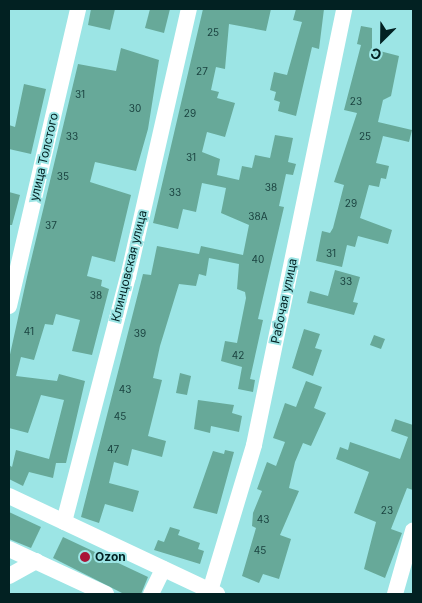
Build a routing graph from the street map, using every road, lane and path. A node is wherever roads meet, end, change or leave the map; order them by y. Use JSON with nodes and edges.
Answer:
{"nodes":[{"id":1,"x":78,"y":9,"type":"edge"},
{"id":2,"x":188,"y":9,"type":"edge"},
{"id":3,"x":344,"y":9,"type":"edge"},
{"id":4,"x":9,"y":306,"type":"edge"},
{"id":5,"x":9,"y":496,"type":"edge"},
{"id":6,"x":64,"y":522,"type":"junction"},
{"id":7,"x":413,"y":531,"type":"edge"},
{"id":8,"x":9,"y":549,"type":"edge"},
{"id":9,"x":36,"y":561,"type":"junction"},
{"id":10,"x":163,"y":569,"type":"junction"},
{"id":11,"x":9,"y":576,"type":"edge"},
{"id":12,"x":214,"y":592,"type":"edge"},
{"id":13,"x":106,"y":594,"type":"edge"},
{"id":14,"x":151,"y":594,"type":"edge"},
{"id":15,"x":395,"y":594,"type":"edge"}],
"edges":[{"from":1,"to":4,"type":"street","name":"улица Толстого"},
{"from":2,"to":6,"type":"street","name":"Клинцовская улица"},
{"from":3,"to":12,"type":"street","name":"Рабочая улица"},
{"from":5,"to":6,"type":"street"},
{"from":6,"to":10,"type":"street"},
{"from":7,"to":15,"type":"street"},
{"from":8,"to":9,"type":"street"},
{"from":9,"to":11,"type":"street"},
{"from":9,"to":13,"type":"street"},
{"from":10,"to":12,"type":"street"},
{"from":10,"to":14,"type":"street"}]}
